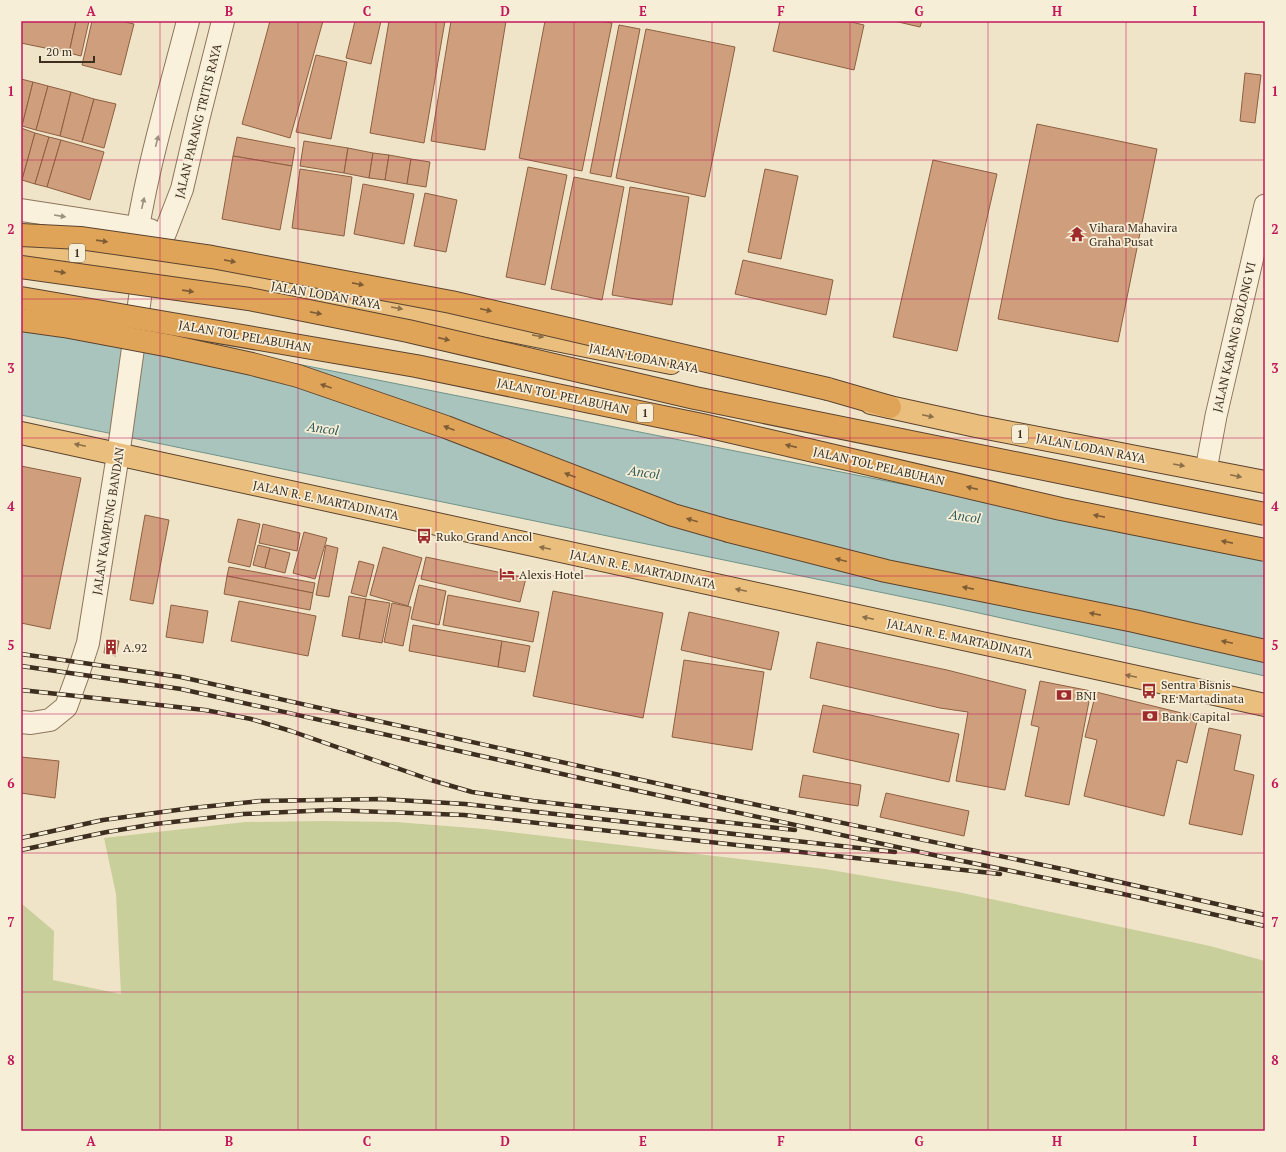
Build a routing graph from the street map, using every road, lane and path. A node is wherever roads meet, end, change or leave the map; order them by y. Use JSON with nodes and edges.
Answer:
{"nodes":[{"id":1,"x":188,"y":21,"type":"edge"},
{"id":2,"x":223,"y":21,"type":"edge"},
{"id":3,"x":1265,"y":205,"type":"edge"},
{"id":4,"x":21,"y":210,"type":"edge"},
{"id":5,"x":137,"y":228,"type":"junction"},
{"id":6,"x":165,"y":233,"type":"junction"},
{"id":7,"x":21,"y":235,"type":"edge"},
{"id":8,"x":21,"y":246,"type":"edge"},
{"id":9,"x":21,"y":267,"type":"edge"},
{"id":10,"x":142,"y":269,"type":"junction"},
{"id":11,"x":21,"y":298,"type":"edge"},
{"id":12,"x":21,"y":320,"type":"edge"},
{"id":13,"x":890,"y":407,"type":"junction"},
{"id":14,"x":21,"y":432,"type":"edge"},
{"id":15,"x":119,"y":448,"type":"junction"},
{"id":16,"x":1206,"y":470,"type":"junction"},
{"id":17,"x":1265,"y":482,"type":"edge"},
{"id":18,"x":1265,"y":514,"type":"edge"},
{"id":19,"x":1265,"y":550,"type":"edge"},
{"id":20,"x":1265,"y":651,"type":"edge"},
{"id":21,"x":1265,"y":705,"type":"edge"},
{"id":22,"x":21,"y":722,"type":"edge"}],
"edges":[{"from":5,"to":1,"type":"street","one_way":true},
{"from":2,"to":6,"type":"street","name":"JALAN PARANG TRITIS RAYA"},
{"from":3,"to":16,"type":"street","name":"JALAN KARANG BOLONG VI"},
{"from":4,"to":5,"type":"street","one_way":true},
{"from":5,"to":6,"type":"street"},
{"from":5,"to":10,"type":"street"},
{"from":6,"to":10,"type":"street","name":"JALAN PARANG TRITIS RAYA"},
{"from":7,"to":13,"type":"highway","one_way":true,"bridge":true},
{"from":8,"to":10,"type":"highway","name":"JALAN LODAN RAYA","number":"1"},
{"from":9,"to":18,"type":"highway","number":"1","one_way":true,"bridge":true},
{"from":10,"to":13,"type":"highway","name":"JALAN LODAN RAYA","number":"1","one_way":true},
{"from":10,"to":15,"type":"street","name":"JALAN KAMPUNG BANDAN"},
{"from":19,"to":11,"type":"highway","name":"JALAN TOL PELABUHAN","number":"1","one_way":true,"bridge":true},
{"from":20,"to":12,"type":"highway","one_way":true,"bridge":true},
{"from":13,"to":16,"type":"highway","name":"JALAN LODAN RAYA","number":"1","one_way":true},
{"from":15,"to":14,"type":"highway","name":"JALAN R. E. MARTADINATA","one_way":true},
{"from":21,"to":15,"type":"highway","name":"JALAN R. E. MARTADINATA","one_way":true},
{"from":15,"to":22,"type":"street","name":"JALAN KAMPUNG BANDAN"},
{"from":16,"to":17,"type":"highway","name":"JALAN LODAN RAYA","number":"1","one_way":true}]}
